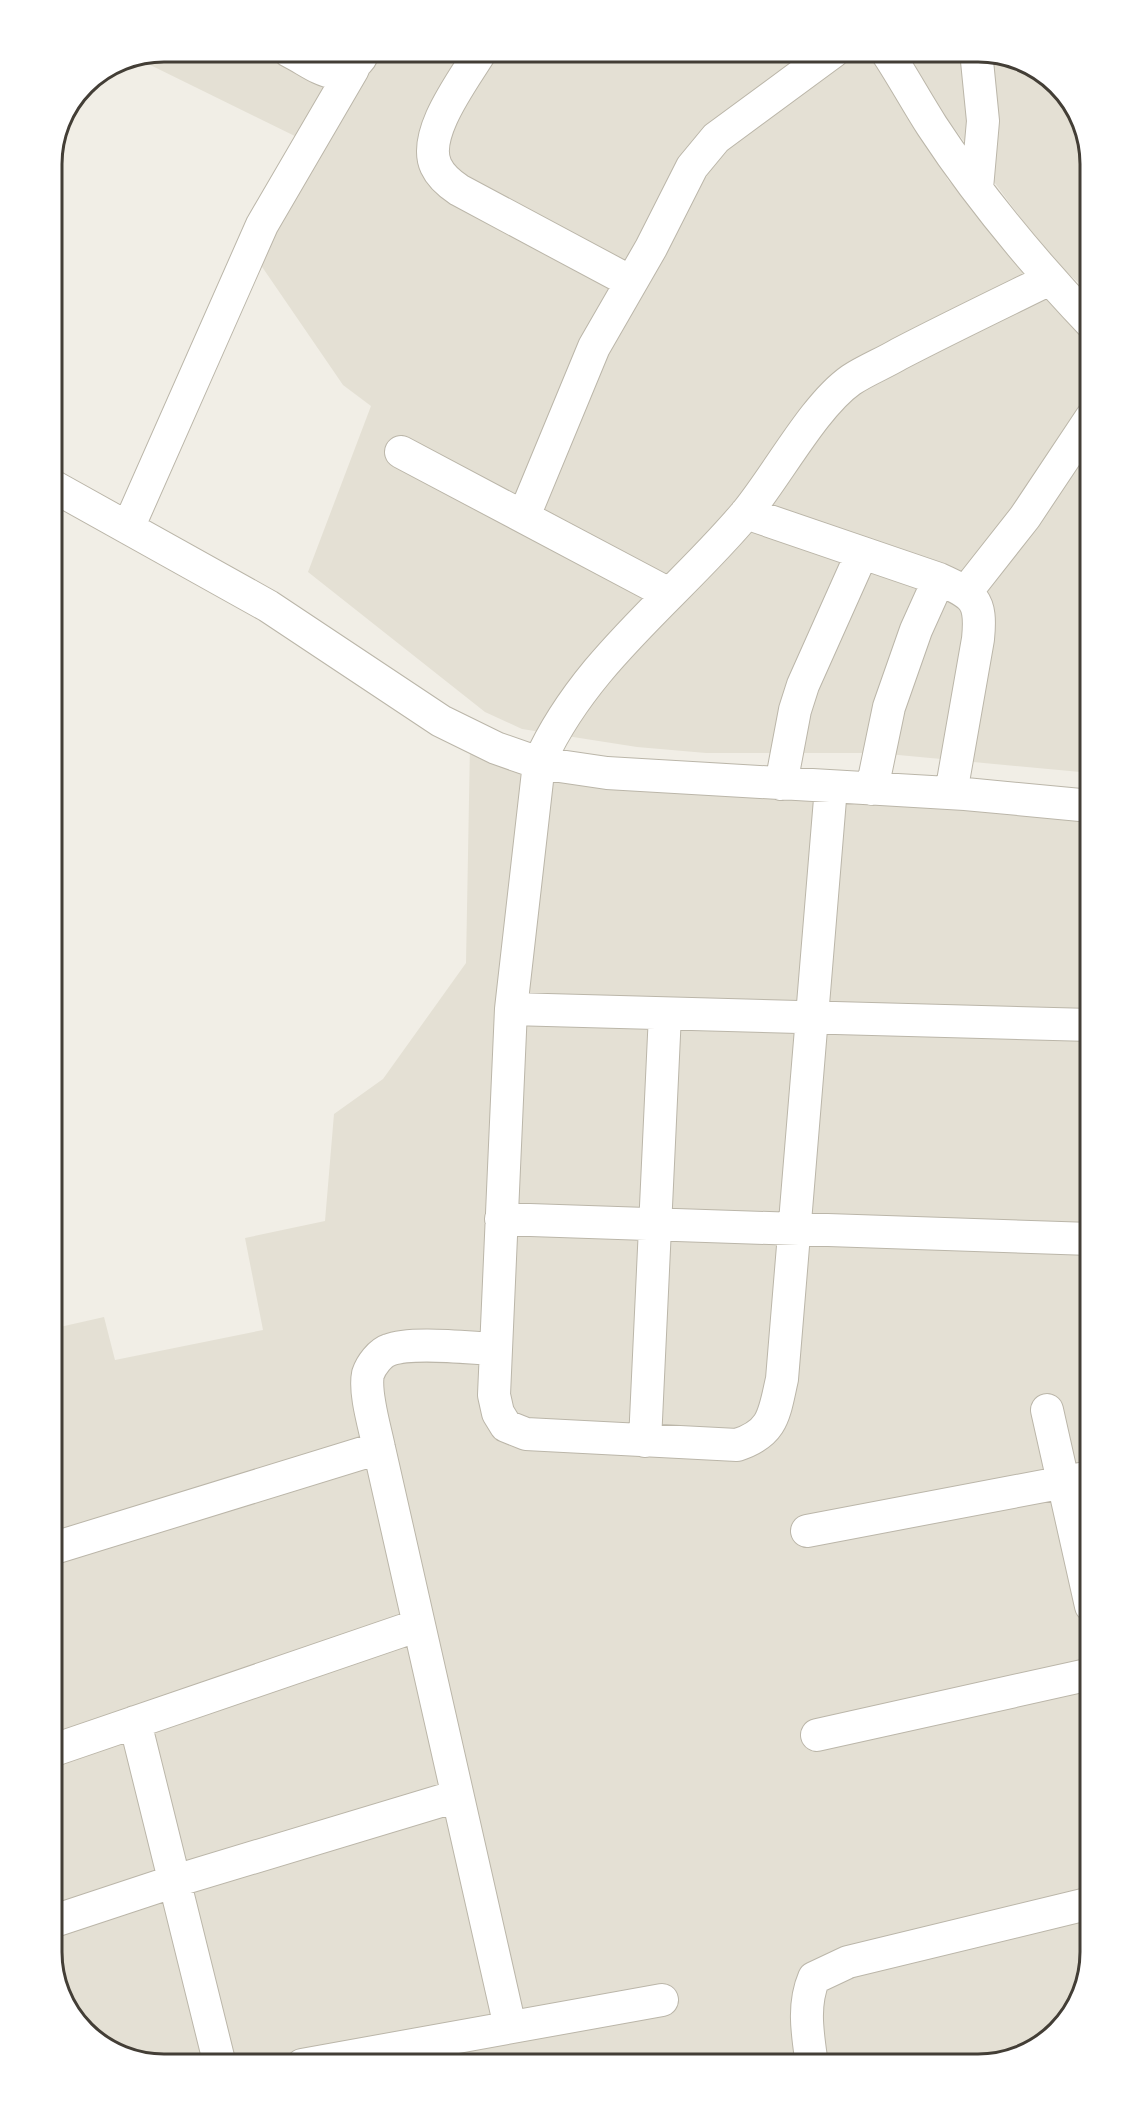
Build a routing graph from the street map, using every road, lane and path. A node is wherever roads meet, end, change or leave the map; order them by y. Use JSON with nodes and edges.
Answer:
{"nodes":[{"id":1,"x":310,"y":62,"type":"edge"},
{"id":2,"x":357,"y":62,"type":"edge"},
{"id":3,"x":358,"y":62,"type":"edge"},
{"id":4,"x":475,"y":62,"type":"edge"},
{"id":5,"x":819,"y":62,"type":"edge"},
{"id":6,"x":893,"y":62,"type":"edge"},
{"id":7,"x":977,"y":62,"type":"edge"},
{"id":8,"x":977,"y":188,"type":"junction"},
{"id":9,"x":1050,"y":279,"type":"junction"},
{"id":10,"x":631,"y":282,"type":"junction"},
{"id":11,"x":1081,"y":312,"type":"edge"},
{"id":12,"x":1081,"y":433,"type":"edge"},
{"id":13,"x":401,"y":452,"type":"dead end"},
{"id":14,"x":62,"y":491,"type":"edge"},
{"id":15,"x":746,"y":513,"type":"junction"},
{"id":16,"x":524,"y":516,"type":"junction"},
{"id":17,"x":128,"y":528,"type":"junction"},
{"id":18,"x":862,"y":553,"type":"junction"},
{"id":19,"x":953,"y":585,"type":"junction"},
{"id":20,"x":669,"y":594,"type":"junction"},
{"id":21,"x":539,"y":762,"type":"junction"},
{"id":22,"x":781,"y":784,"type":"junction"},
{"id":23,"x":831,"y":787,"type":"junction"},
{"id":24,"x":872,"y":789,"type":"junction"},
{"id":25,"x":951,"y":793,"type":"junction"},
{"id":26,"x":1081,"y":805,"type":"edge"},
{"id":27,"x":511,"y":1009,"type":"junction"},
{"id":28,"x":665,"y":1014,"type":"junction"},
{"id":29,"x":813,"y":1018,"type":"junction"},
{"id":30,"x":1081,"y":1025,"type":"edge"},
{"id":31,"x":501,"y":1219,"type":"junction"},
{"id":32,"x":656,"y":1224,"type":"junction"},
{"id":33,"x":795,"y":1228,"type":"junction"},
{"id":34,"x":1081,"y":1239,"type":"edge"},
{"id":35,"x":496,"y":1349,"type":"junction"},
{"id":36,"x":1047,"y":1410,"type":"dead end"},
{"id":37,"x":645,"y":1441,"type":"junction"},
{"id":38,"x":379,"y":1448,"type":"junction"},
{"id":39,"x":1077,"y":1479,"type":"edge"},
{"id":40,"x":1081,"y":1515,"type":"edge"},
{"id":41,"x":807,"y":1531,"type":"dead end"},
{"id":42,"x":62,"y":1546,"type":"edge"},
{"id":43,"x":419,"y":1625,"type":"junction"},
{"id":44,"x":1081,"y":1676,"type":"edge"},
{"id":45,"x":135,"y":1722,"type":"junction"},
{"id":46,"x":817,"y":1735,"type":"dead end"},
{"id":47,"x":62,"y":1747,"type":"edge"},
{"id":48,"x":457,"y":1796,"type":"junction"},
{"id":49,"x":175,"y":1881,"type":"junction"},
{"id":50,"x":1081,"y":1905,"type":"edge"},
{"id":51,"x":62,"y":1918,"type":"edge"},
{"id":52,"x":662,"y":2000,"type":"dead end"},
{"id":53,"x":510,"y":2027,"type":"junction"},
{"id":54,"x":217,"y":2054,"type":"edge"},
{"id":55,"x":362,"y":2054,"type":"edge"},
{"id":56,"x":811,"y":2054,"type":"edge"}],
"edges":[{"from":1,"to":2,"type":"street"},
{"from":3,"to":17,"type":"street"},
{"from":4,"to":10,"type":"street"},
{"from":5,"to":10,"type":"street"},
{"from":6,"to":8,"type":"street"},
{"from":7,"to":8,"type":"street"},
{"from":8,"to":9,"type":"street"},
{"from":9,"to":11,"type":"street"},
{"from":9,"to":15,"type":"street"},
{"from":10,"to":16,"type":"street"},
{"from":12,"to":19,"type":"street"},
{"from":13,"to":16,"type":"street"},
{"from":14,"to":17,"type":"street"},
{"from":15,"to":18,"type":"street"},
{"from":15,"to":20,"type":"street"},
{"from":16,"to":20,"type":"street"},
{"from":17,"to":21,"type":"street"},
{"from":18,"to":19,"type":"street"},
{"from":18,"to":22,"type":"street"},
{"from":19,"to":24,"type":"street"},
{"from":19,"to":25,"type":"street"},
{"from":20,"to":21,"type":"street"},
{"from":21,"to":22,"type":"street"},
{"from":21,"to":27,"type":"street"},
{"from":22,"to":23,"type":"street"},
{"from":23,"to":24,"type":"street"},
{"from":23,"to":29,"type":"street"},
{"from":24,"to":25,"type":"street"},
{"from":25,"to":26,"type":"street"},
{"from":27,"to":28,"type":"street"},
{"from":27,"to":31,"type":"street"},
{"from":28,"to":29,"type":"street"},
{"from":28,"to":32,"type":"street"},
{"from":29,"to":30,"type":"street"},
{"from":29,"to":33,"type":"street"},
{"from":31,"to":32,"type":"street"},
{"from":31,"to":35,"type":"street"},
{"from":32,"to":33,"type":"street"},
{"from":32,"to":37,"type":"street"},
{"from":33,"to":34,"type":"street"},
{"from":33,"to":37,"type":"street"},
{"from":35,"to":37,"type":"street"},
{"from":35,"to":38,"type":"street"},
{"from":36,"to":39,"type":"street"},
{"from":38,"to":42,"type":"street"},
{"from":38,"to":43,"type":"street"},
{"from":39,"to":40,"type":"street"},
{"from":39,"to":41,"type":"street"},
{"from":43,"to":45,"type":"street"},
{"from":43,"to":48,"type":"street"},
{"from":44,"to":46,"type":"street"},
{"from":45,"to":47,"type":"street"},
{"from":45,"to":49,"type":"street"},
{"from":48,"to":49,"type":"street"},
{"from":48,"to":53,"type":"street"},
{"from":49,"to":51,"type":"street"},
{"from":49,"to":54,"type":"street"},
{"from":50,"to":56,"type":"street"},
{"from":52,"to":53,"type":"street"},
{"from":53,"to":55,"type":"street"}]}
